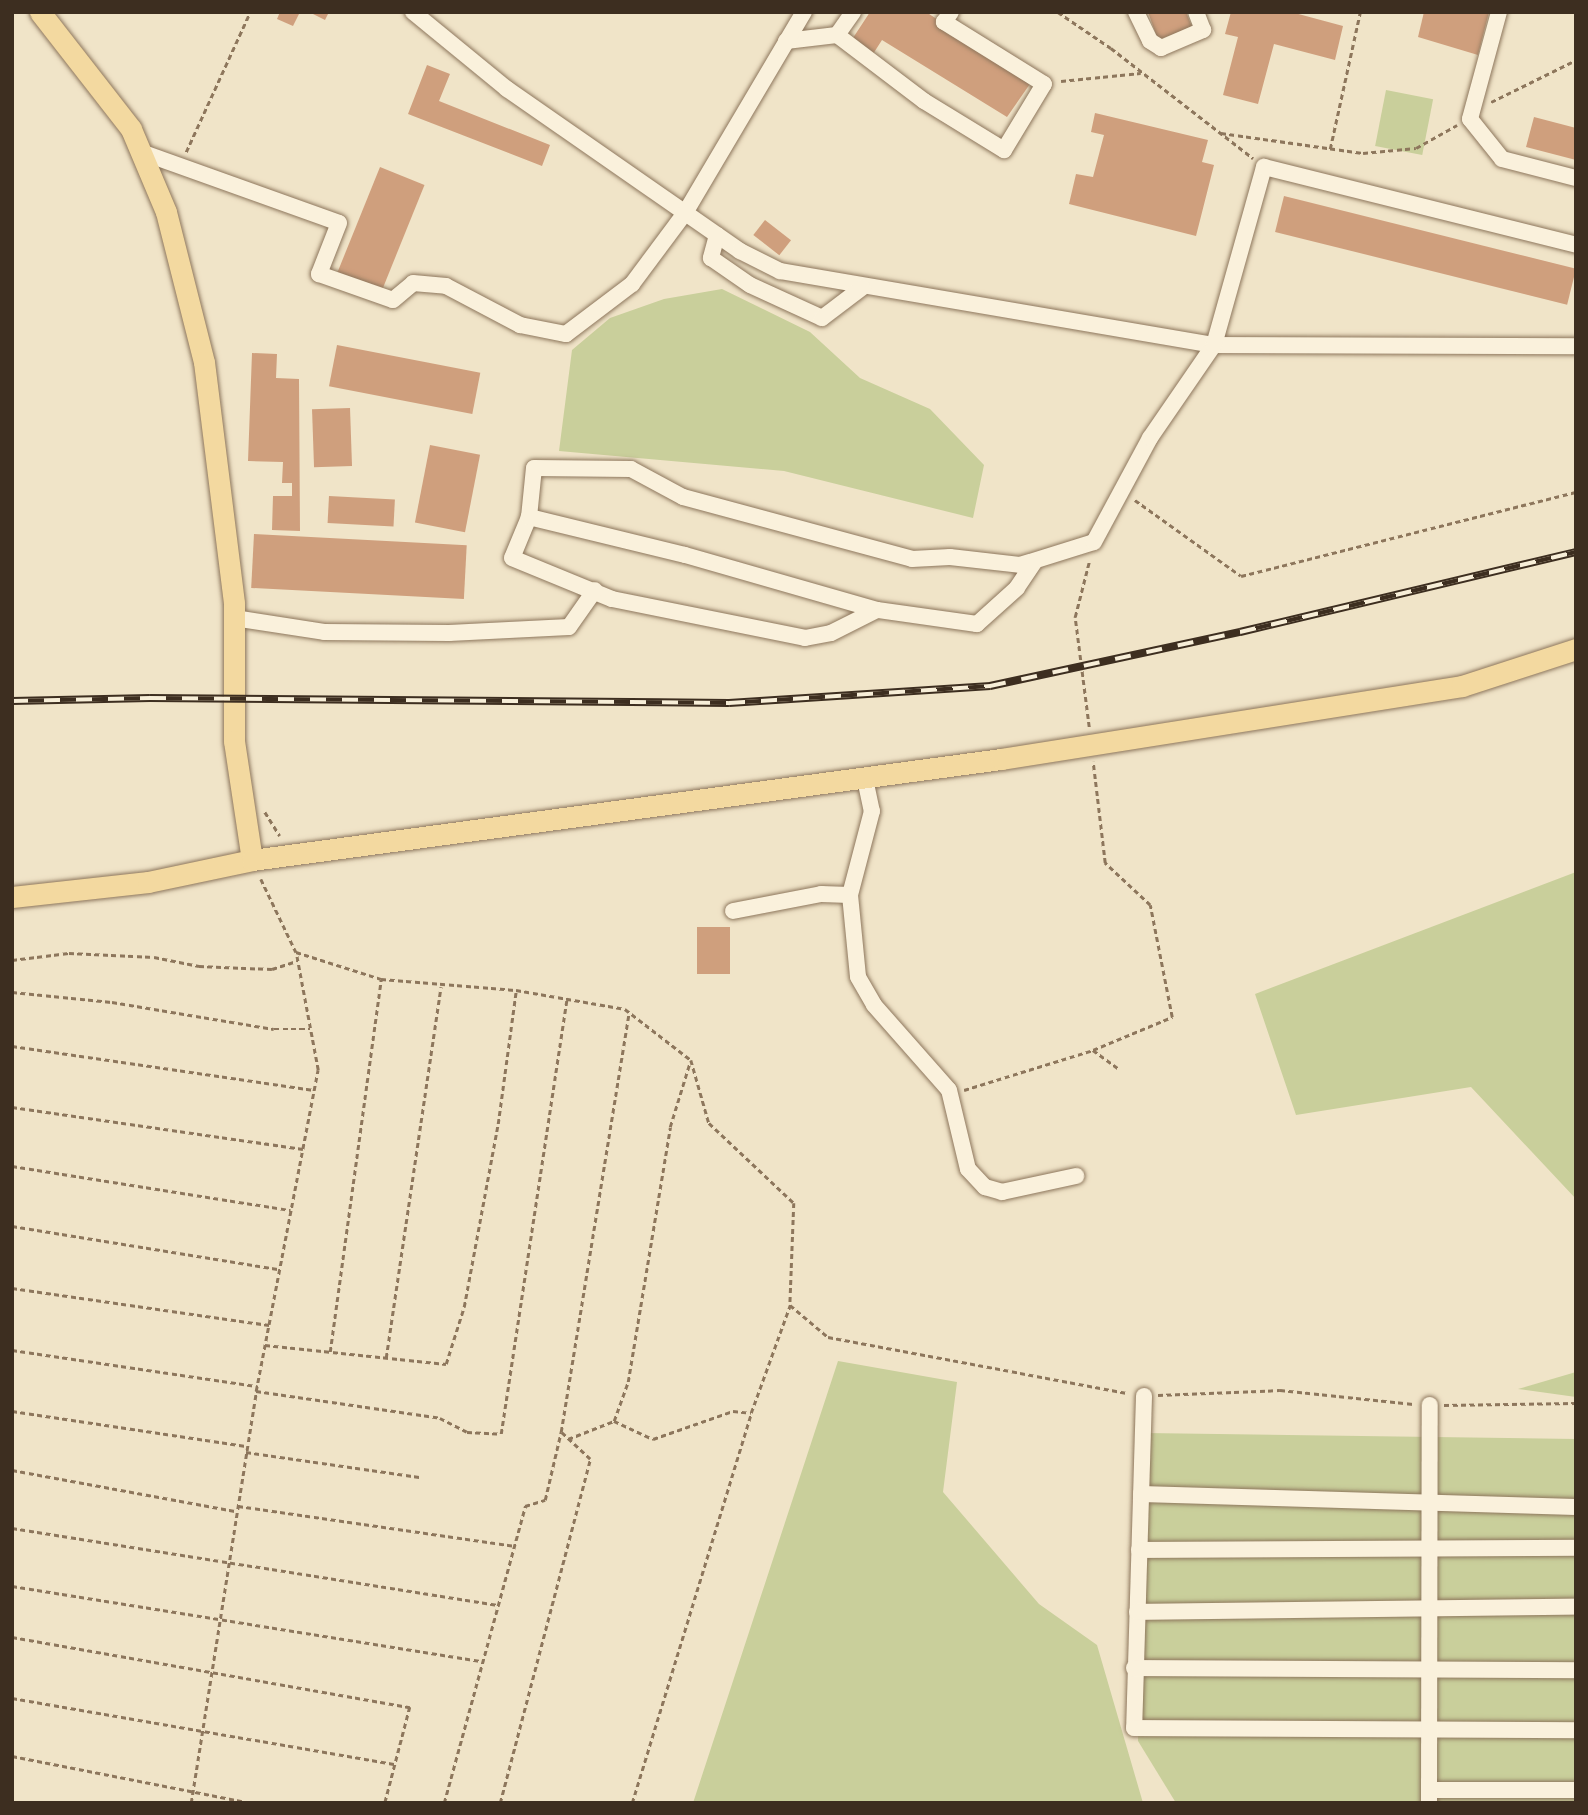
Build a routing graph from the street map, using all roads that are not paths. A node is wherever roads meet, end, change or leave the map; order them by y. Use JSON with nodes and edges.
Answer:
{"nodes":[{"id":1,"x":40,"y":12,"type":"edge"},
{"id":2,"x":413,"y":12,"type":"edge"},
{"id":3,"x":804,"y":12,"type":"edge"},
{"id":4,"x":853,"y":12,"type":"edge"},
{"id":5,"x":951,"y":12,"type":"edge"},
{"id":6,"x":1136,"y":12,"type":"edge"},
{"id":7,"x":1196,"y":12,"type":"edge"},
{"id":8,"x":1499,"y":12,"type":"edge"},
{"id":9,"x":837,"y":35,"type":"junction"},
{"id":10,"x":786,"y":41,"type":"junction"},
{"id":11,"x":141,"y":152,"type":"junction"},
{"id":12,"x":1576,"y":178,"type":"edge"},
{"id":13,"x":685,"y":213,"type":"junction"},
{"id":14,"x":718,"y":235,"type":"junction"},
{"id":15,"x":1576,"y":245,"type":"edge"},
{"id":16,"x":863,"y":288,"type":"junction"},
{"id":17,"x":1214,"y":345,"type":"junction"},
{"id":18,"x":1576,"y":346,"type":"edge"},
{"id":19,"x":529,"y":517,"type":"junction"},
{"id":20,"x":1035,"y":561,"type":"junction"},
{"id":21,"x":594,"y":590,"type":"junction"},
{"id":22,"x":877,"y":610,"type":"junction"},
{"id":23,"x":233,"y":618,"type":"junction"},
{"id":24,"x":1576,"y":649,"type":"edge"},
{"id":25,"x":865,"y":779,"type":"junction"},
{"id":26,"x":252,"y":860,"type":"junction"},
{"id":27,"x":850,"y":895,"type":"junction"},
{"id":28,"x":12,"y":897,"type":"edge"},
{"id":29,"x":733,"y":911,"type":"dead end"},
{"id":30,"x":1076,"y":1176,"type":"dead end"},
{"id":31,"x":1144,"y":1396,"type":"road end"},
{"id":32,"x":1430,"y":1405,"type":"road end"},
{"id":33,"x":1141,"y":1494,"type":"junction"},
{"id":34,"x":1430,"y":1504,"type":"junction"},
{"id":35,"x":1576,"y":1507,"type":"edge"},
{"id":36,"x":1430,"y":1548,"type":"junction"},
{"id":37,"x":1576,"y":1548,"type":"edge"},
{"id":38,"x":1139,"y":1550,"type":"junction"},
{"id":39,"x":1430,"y":1605,"type":"junction"},
{"id":40,"x":1576,"y":1607,"type":"edge"},
{"id":41,"x":1137,"y":1612,"type":"junction"},
{"id":42,"x":1134,"y":1668,"type":"junction"},
{"id":43,"x":1430,"y":1671,"type":"junction"},
{"id":44,"x":1576,"y":1671,"type":"edge"},
{"id":45,"x":1576,"y":1730,"type":"edge"},
{"id":46,"x":1430,"y":1731,"type":"junction"},
{"id":47,"x":1576,"y":1790,"type":"edge"},
{"id":48,"x":1429,"y":1797,"type":"edge"}],
"edges":[{"from":1,"to":11,"type":"main road"},
{"from":2,"to":13,"type":"street"},
{"from":3,"to":10,"type":"street"},
{"from":4,"to":9,"type":"street"},
{"from":5,"to":9,"type":"street"},
{"from":6,"to":7,"type":"street"},
{"from":8,"to":12,"type":"street"},
{"from":9,"to":10,"type":"street"},
{"from":10,"to":13,"type":"street"},
{"from":11,"to":13,"type":"street"},
{"from":11,"to":23,"type":"main road"},
{"from":13,"to":14,"type":"street"},
{"from":14,"to":16,"type":"street"},
{"from":14,"to":16,"type":"street"},
{"from":15,"to":17,"type":"street"},
{"from":16,"to":17,"type":"street"},
{"from":17,"to":18,"type":"street"},
{"from":17,"to":20,"type":"street"},
{"from":19,"to":20,"type":"street"},
{"from":19,"to":21,"type":"street"},
{"from":19,"to":22,"type":"street"},
{"from":20,"to":22,"type":"street"},
{"from":21,"to":22,"type":"street"},
{"from":21,"to":23,"type":"street"},
{"from":23,"to":26,"type":"main road"},
{"from":24,"to":25,"type":"main road"},
{"from":25,"to":26,"type":"main road"},
{"from":25,"to":27,"type":"street"},
{"from":26,"to":28,"type":"main road"},
{"from":27,"to":29,"type":"street"},
{"from":27,"to":30,"type":"street"},
{"from":31,"to":33,"type":"street"},
{"from":32,"to":34,"type":"street"},
{"from":33,"to":34,"type":"street"},
{"from":33,"to":38,"type":"street"},
{"from":34,"to":35,"type":"street"},
{"from":34,"to":36,"type":"street"},
{"from":36,"to":37,"type":"street"},
{"from":36,"to":38,"type":"street"},
{"from":36,"to":39,"type":"street"},
{"from":38,"to":41,"type":"street"},
{"from":39,"to":40,"type":"street"},
{"from":39,"to":41,"type":"street"},
{"from":39,"to":43,"type":"street"},
{"from":41,"to":42,"type":"street"},
{"from":42,"to":43,"type":"street"},
{"from":42,"to":46,"type":"street"},
{"from":43,"to":44,"type":"street"},
{"from":43,"to":46,"type":"street"},
{"from":45,"to":46,"type":"street"},
{"from":46,"to":48,"type":"street"},
{"from":47,"to":48,"type":"street"}]}
